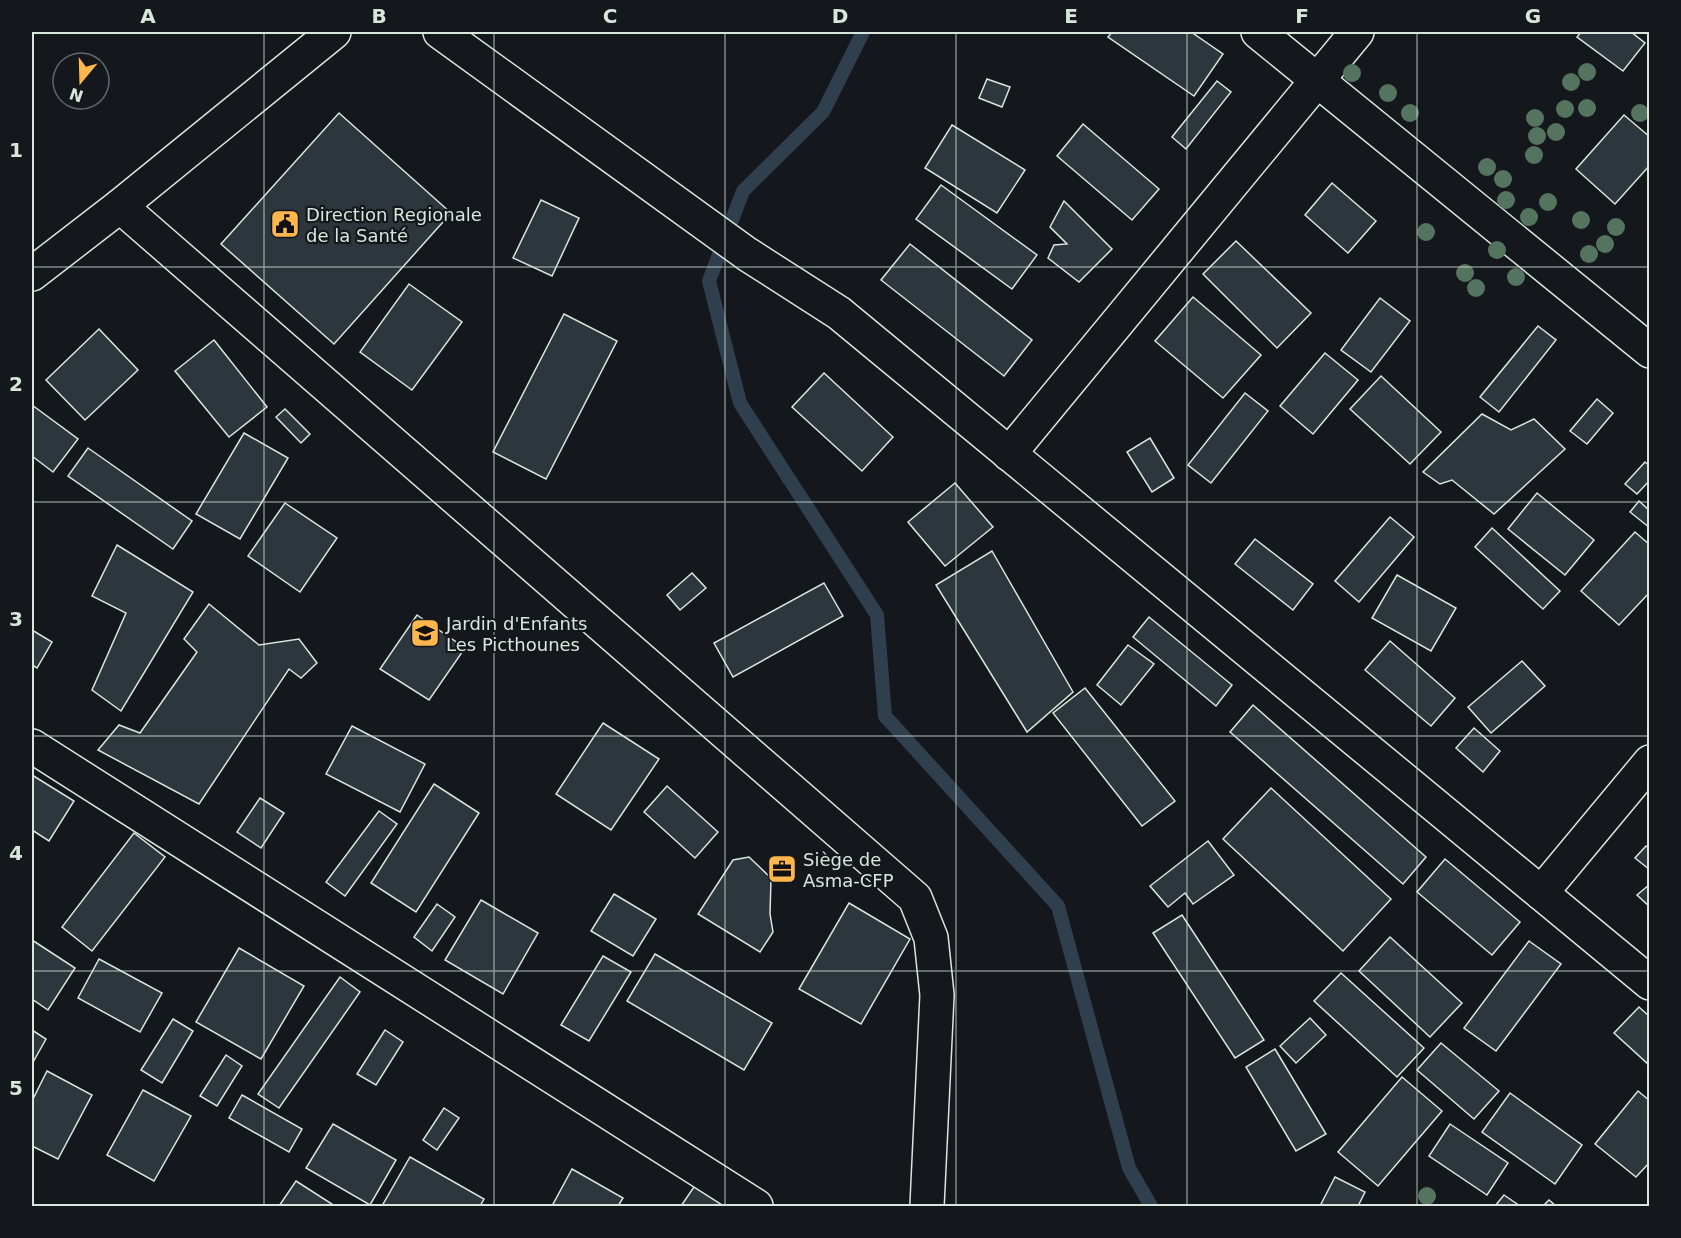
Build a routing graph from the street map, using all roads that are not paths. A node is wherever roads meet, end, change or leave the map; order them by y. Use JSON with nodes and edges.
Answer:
{"nodes":[{"id":1,"x":334,"y":32,"type":"edge"},
{"id":2,"x":440,"y":32,"type":"edge"},
{"id":3,"x":1258,"y":32,"type":"edge"},
{"id":4,"x":1357,"y":32,"type":"edge"},
{"id":5,"x":1317,"y":80,"type":"junction"},
{"id":6,"x":120,"y":206,"type":"junction"},
{"id":7,"x":32,"y":274,"type":"edge"},
{"id":8,"x":1650,"y":351,"type":"edge"},
{"id":9,"x":1009,"y":454,"type":"junction"},
{"id":10,"x":32,"y":746,"type":"edge"},
{"id":11,"x":1650,"y":762,"type":"edge"},
{"id":12,"x":1541,"y":893,"type":"junction"},
{"id":13,"x":1650,"y":983,"type":"edge"},
{"id":14,"x":756,"y":1206,"type":"edge"},
{"id":15,"x":927,"y":1206,"type":"edge"}],
"edges":[{"from":1,"to":6,"type":"street"},
{"from":2,"to":9,"type":"street"},
{"from":3,"to":5,"type":"street"},
{"from":4,"to":5,"type":"street"},
{"from":5,"to":8,"type":"street"},
{"from":5,"to":9,"type":"street"},
{"from":6,"to":7,"type":"street"},
{"from":6,"to":15,"type":"street"},
{"from":9,"to":12,"type":"street"},
{"from":10,"to":14,"type":"street"},
{"from":11,"to":12,"type":"street"},
{"from":12,"to":13,"type":"street"}]}
